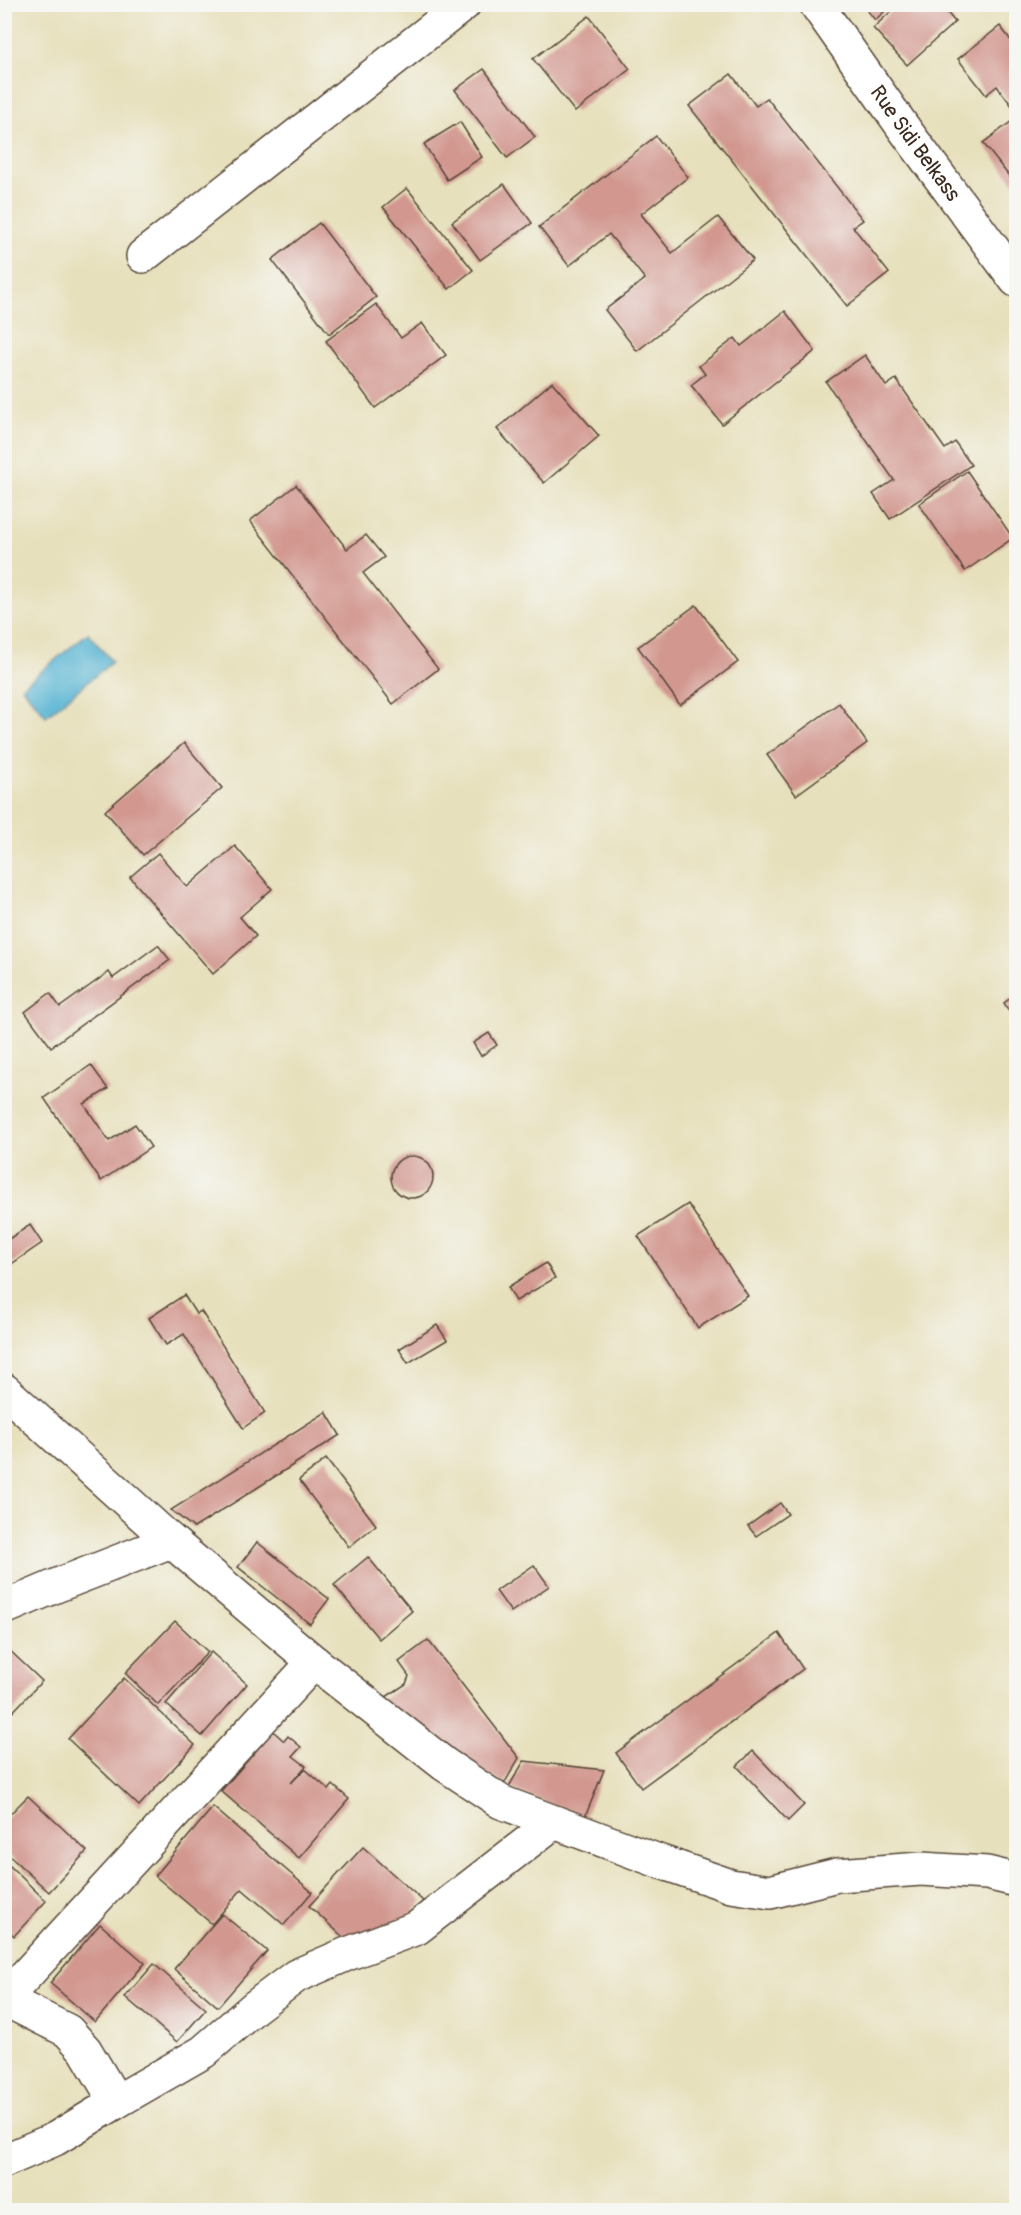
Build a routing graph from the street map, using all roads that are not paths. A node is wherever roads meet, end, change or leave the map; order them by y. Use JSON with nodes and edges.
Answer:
{"nodes":[{"id":1,"x":464,"y":4,"type":"edge"},
{"id":2,"x":816,"y":4,"type":"edge"},
{"id":3,"x":143,"y":256,"type":"dead end"},
{"id":4,"x":1017,"y":280,"type":"edge"},
{"id":5,"x":4,"y":1390,"type":"edge"},
{"id":6,"x":171,"y":1541,"type":"junction"},
{"id":7,"x":4,"y":1608,"type":"edge"},
{"id":8,"x":314,"y":1662,"type":"junction"},
{"id":9,"x":554,"y":1822,"type":"junction"},
{"id":10,"x":1017,"y":1880,"type":"edge"},
{"id":11,"x":5,"y":1999,"type":"edge"},
{"id":12,"x":116,"y":2102,"type":"junction"},
{"id":13,"x":4,"y":2161,"type":"edge"}],
"edges":[{"from":1,"to":3,"type":"street"},
{"from":2,"to":4,"type":"street","name":"Rue Sidi Belkass"},
{"from":5,"to":6,"type":"street"},
{"from":6,"to":7,"type":"street"},
{"from":6,"to":8,"type":"street"},
{"from":8,"to":9,"type":"street"},
{"from":8,"to":11,"type":"street"},
{"from":9,"to":10,"type":"street"},
{"from":9,"to":12,"type":"street"},
{"from":11,"to":12,"type":"street"},
{"from":12,"to":13,"type":"street"}]}
